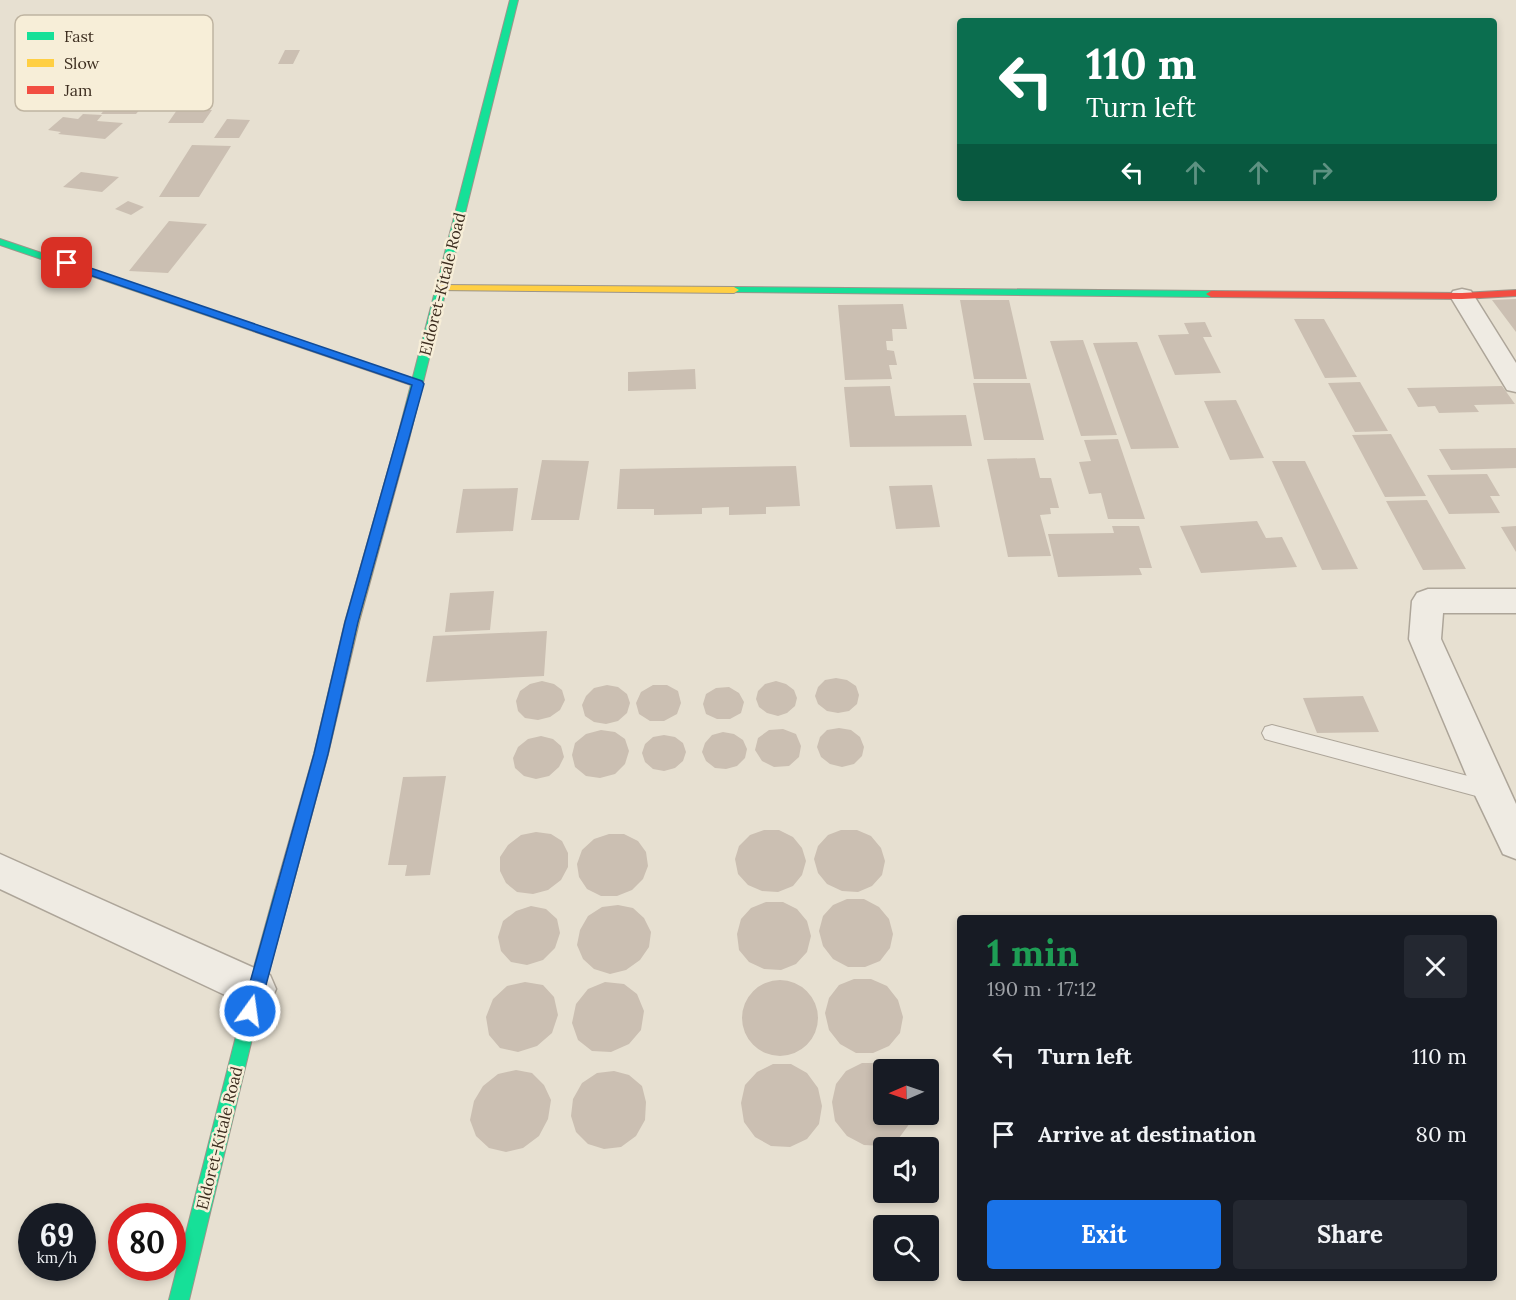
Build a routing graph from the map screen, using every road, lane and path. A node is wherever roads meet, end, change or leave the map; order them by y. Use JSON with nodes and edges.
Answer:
{"nodes":[{"id":1,"x":514,"y":0,"type":"edge"},
{"id":2,"x":0,"y":242,"type":"edge"},
{"id":3,"x":440,"y":288,"type":"junction"},
{"id":4,"x":1516,"y":293,"type":"edge"},
{"id":5,"x":1462,"y":296,"type":"junction"},
{"id":6,"x":418,"y":384,"type":"junction"},
{"id":7,"x":1516,"y":384,"type":"edge"},
{"id":8,"x":1516,"y":601,"type":"edge"},
{"id":9,"x":1272,"y":734,"type":"dead end"},
{"id":10,"x":1491,"y":791,"type":"junction"},
{"id":11,"x":1516,"y":842,"type":"edge"},
{"id":12,"x":0,"y":871,"type":"edge"},
{"id":13,"x":256,"y":989,"type":"junction"},
{"id":14,"x":179,"y":1300,"type":"edge"}],
"edges":[{"from":1,"to":3,"type":"main road","name":"Eldoret-Kitale Road"},
{"from":2,"to":6,"type":"main road"},
{"from":3,"to":5,"type":"main road"},
{"from":3,"to":6,"type":"main road","name":"Eldoret-Kitale Road"},
{"from":4,"to":5,"type":"main road"},
{"from":5,"to":7,"type":"street"},
{"from":6,"to":13,"type":"main road","name":"Eldoret-Kitale Road"},
{"from":8,"to":10,"type":"street"},
{"from":9,"to":10,"type":"lane"},
{"from":10,"to":11,"type":"street"},
{"from":12,"to":13,"type":"street"},
{"from":13,"to":14,"type":"main road","name":"Eldoret-Kitale Road"}]}
